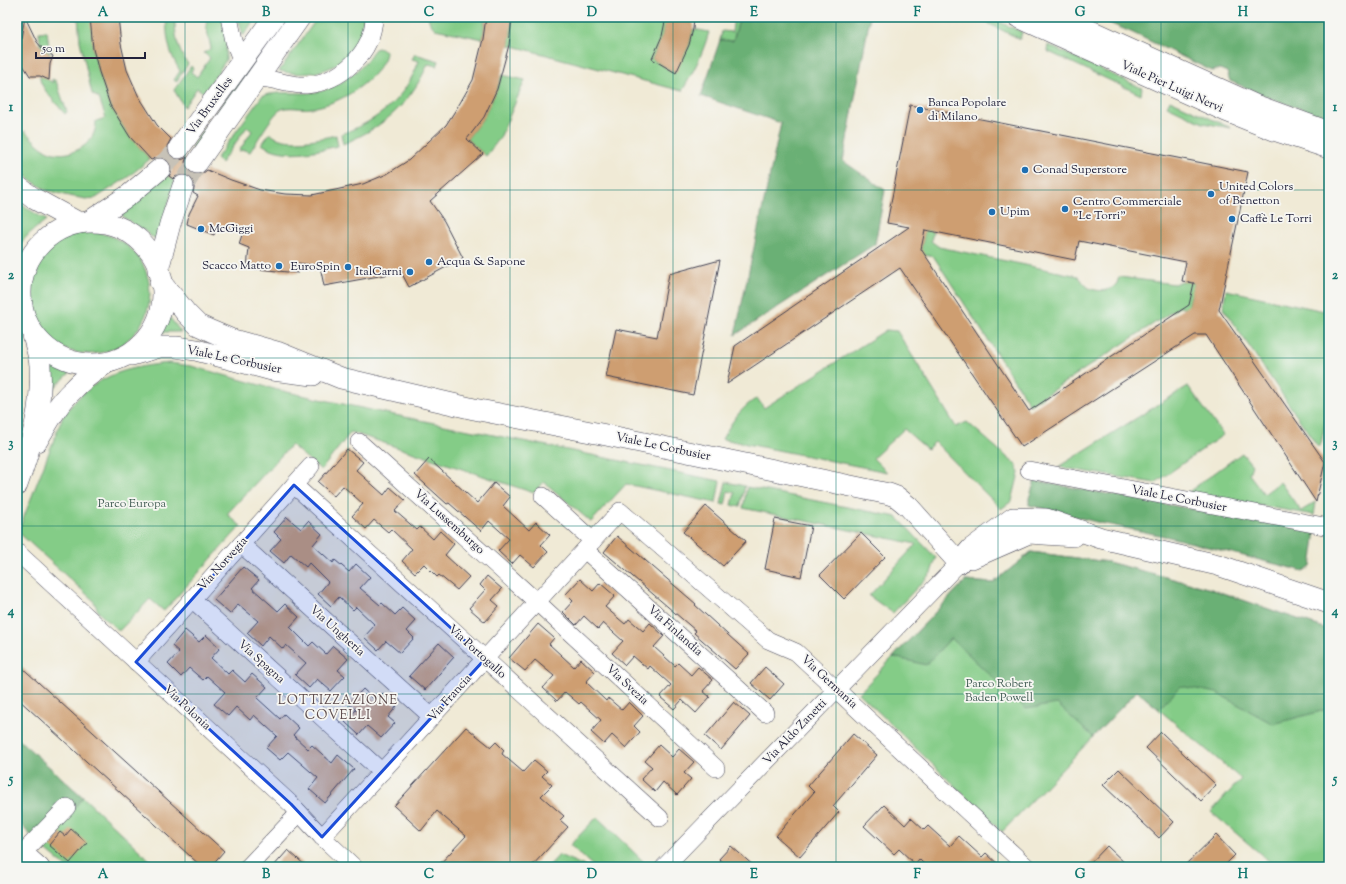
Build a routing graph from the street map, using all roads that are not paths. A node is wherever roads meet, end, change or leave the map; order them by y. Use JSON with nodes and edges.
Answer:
{"nodes":[{"id":1,"x":229,"y":17,"type":"edge"},
{"id":2,"x":274,"y":17,"type":"edge"},
{"id":3,"x":300,"y":17,"type":"edge"},
{"id":4,"x":374,"y":17,"type":"edge"},
{"id":5,"x":1018,"y":17,"type":"edge"},
{"id":6,"x":1060,"y":17,"type":"edge"},
{"id":7,"x":240,"y":64,"type":"junction"},
{"id":8,"x":257,"y":78,"type":"junction"},
{"id":9,"x":1329,"y":132,"type":"edge"},
{"id":10,"x":179,"y":148,"type":"tunnel mouth"},
{"id":11,"x":1329,"y":148,"type":"edge"},
{"id":12,"x":197,"y":163,"type":"tunnel mouth"},
{"id":13,"x":160,"y":169,"type":"tunnel mouth"},
{"id":14,"x":17,"y":186,"type":"edge"},
{"id":15,"x":183,"y":186,"type":"tunnel mouth"},
{"id":16,"x":84,"y":222,"type":"junction"},
{"id":17,"x":159,"y":276,"type":"junction"},
{"id":18,"x":19,"y":286,"type":"edge"},
{"id":19,"x":33,"y":334,"type":"junction"},
{"id":20,"x":128,"y":356,"type":"junction"},
{"id":21,"x":105,"y":364,"type":"junction"},
{"id":22,"x":341,"y":378,"type":"junction"},
{"id":23,"x":359,"y":442,"type":"dead end"},
{"id":24,"x":29,"y":453,"type":"junction"},
{"id":25,"x":310,"y":466,"type":"dead end"},
{"id":26,"x":1029,"y":470,"type":"dead end"},
{"id":27,"x":17,"y":485,"type":"edge"},
{"id":28,"x":294,"y":485,"type":"junction"},
{"id":29,"x":543,"y":496,"type":"dead end"},
{"id":30,"x":620,"y":511,"type":"joint"},
{"id":31,"x":1329,"y":528,"type":"edge"},
{"id":32,"x":241,"y":544,"type":"junction"},
{"id":33,"x":589,"y":546,"type":"junction"},
{"id":34,"x":17,"y":552,"type":"edge"},
{"id":35,"x":959,"y":563,"type":"junction"},
{"id":36,"x":192,"y":599,"type":"junction"},
{"id":37,"x":537,"y":602,"type":"junction"},
{"id":38,"x":1329,"y":603,"type":"edge"},
{"id":39,"x":485,"y":659,"type":"junction"},
{"id":40,"x":136,"y":662,"type":"junction"},
{"id":41,"x":836,"y":689,"type":"junction"},
{"id":42,"x":765,"y":713,"type":"dead end"},
{"id":43,"x":432,"y":717,"type":"junction"},
{"id":44,"x":716,"y":768,"type":"dead end"},
{"id":45,"x":382,"y":772,"type":"junction"},
{"id":46,"x":67,"y":807,"type":"dead end"},
{"id":47,"x":299,"y":813,"type":"junction"},
{"id":48,"x":660,"y":818,"type":"dead end"},
{"id":49,"x":322,"y":837,"type":"junction"},
{"id":50,"x":20,"y":855,"type":"edge"},
{"id":51,"x":41,"y":867,"type":"edge"},
{"id":52,"x":248,"y":867,"type":"edge"},
{"id":53,"x":354,"y":867,"type":"edge"},
{"id":54,"x":664,"y":867,"type":"edge"},
{"id":55,"x":1027,"y":867,"type":"edge"}],
"edges":[{"from":1,"to":7,"type":"street","name":"Via Bruxelles"},
{"from":2,"to":7,"type":"street","name":"Via Bruxelles"},
{"from":3,"to":8,"type":"street","name":"Via Bruxelles"},
{"from":4,"to":8,"type":"street"},
{"from":5,"to":11,"type":"street","name":"Viale Pier Luigi Nervi"},
{"from":6,"to":9,"type":"street","name":"Viale Pier Luigi Nervi"},
{"from":7,"to":10,"type":"street","name":"Via Bruxelles"},
{"from":8,"to":12,"type":"street","name":"Via Bruxelles"},
{"from":13,"to":16,"type":"street"},
{"from":14,"to":16,"type":"street"},
{"from":15,"to":17,"type":"street"},
{"from":16,"to":17,"type":"street"},
{"from":16,"to":18,"type":"street"},
{"from":17,"to":20,"type":"street"},
{"from":17,"to":22,"type":"street","name":"Viale Le Corbusier"},
{"from":18,"to":19,"type":"street"},
{"from":19,"to":21,"type":"street"},
{"from":19,"to":24,"type":"street"},
{"from":20,"to":21,"type":"street"},
{"from":20,"to":22,"type":"street","name":"Viale Le Corbusier"},
{"from":21,"to":24,"type":"street"},
{"from":22,"to":35,"type":"street","name":"Viale Le Corbusier"},
{"from":23,"to":37,"type":"street","name":"Via Lussemburgo"},
{"from":24,"to":27,"type":"street"},
{"from":25,"to":28,"type":"street","name":"Via Norvegia"},
{"from":26,"to":31,"type":"street","name":"Viale Le Corbusier"},
{"from":28,"to":32,"type":"street","name":"Via Norvegia"},
{"from":28,"to":39,"type":"street","name":"Via Portogallo"},
{"from":29,"to":33,"type":"street"},
{"from":30,"to":33,"type":"street","name":"Via Francia"},
{"from":30,"to":41,"type":"street","name":"Via Germania"},
{"from":32,"to":36,"type":"street","name":"Via Norvegia"},
{"from":32,"to":43,"type":"street","name":"Via Ungheria"},
{"from":33,"to":37,"type":"street","name":"Via Francia"},
{"from":33,"to":42,"type":"street","name":"Via Finlandia"},
{"from":34,"to":40,"type":"street","name":"Via Polonia"},
{"from":35,"to":38,"type":"street"},
{"from":35,"to":41,"type":"street","name":"Via Aldo Zanetti"},
{"from":36,"to":40,"type":"street","name":"Via Norvegia"},
{"from":36,"to":45,"type":"street","name":"Via Spagna"},
{"from":37,"to":39,"type":"street","name":"Via Francia"},
{"from":37,"to":44,"type":"street","name":"Via Svezia"},
{"from":39,"to":43,"type":"street","name":"Via Francia"},
{"from":39,"to":48,"type":"street","name":"Via Portogallo"},
{"from":40,"to":47,"type":"street","name":"Via Polonia"},
{"from":41,"to":54,"type":"street","name":"Via Aldo Zanetti"},
{"from":41,"to":55,"type":"street","name":"Via Germania"},
{"from":43,"to":45,"type":"street","name":"Via Francia"},
{"from":45,"to":49,"type":"street","name":"Via Francia"},
{"from":46,"to":50,"type":"street"},
{"from":47,"to":49,"type":"street","name":"Via Polonia"},
{"from":47,"to":52,"type":"street"},
{"from":49,"to":53,"type":"street","name":"Via Polonia"},
{"from":50,"to":51,"type":"street"}]}
